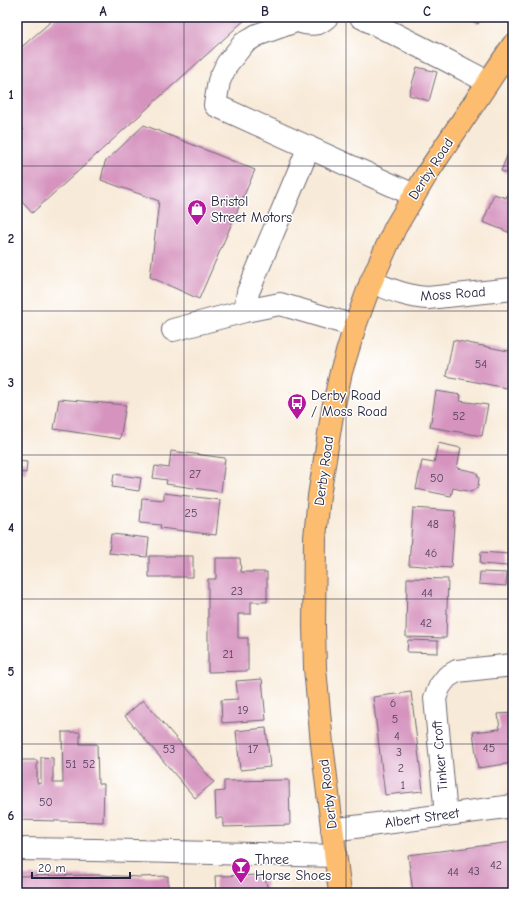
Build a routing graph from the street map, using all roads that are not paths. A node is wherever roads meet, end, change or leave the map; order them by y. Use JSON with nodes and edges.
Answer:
{"nodes":[{"id":1,"x":326,"y":17,"type":"edge"},
{"id":2,"x":362,"y":17,"type":"edge"},
{"id":3,"x":294,"y":19,"type":"edge"},
{"id":4,"x":513,"y":45,"type":"edge"},
{"id":5,"x":488,"y":82,"type":"junction"},
{"id":6,"x":309,"y":147,"type":"junction"},
{"id":7,"x":414,"y":194,"type":"junction"},
{"id":8,"x":371,"y":282,"type":"junction"},
{"id":9,"x":513,"y":289,"type":"edge"},
{"id":10,"x":245,"y":311,"type":"junction"},
{"id":11,"x":355,"y":326,"type":"junction"},
{"id":12,"x":173,"y":330,"type":"dead end"},
{"id":13,"x":513,"y":665,"type":"edge"},
{"id":14,"x":513,"y":806,"type":"edge"},
{"id":15,"x":446,"y":814,"type":"junction"},
{"id":16,"x":332,"y":830,"type":"junction"},
{"id":17,"x":17,"y":849,"type":"edge"},
{"id":18,"x":335,"y":856,"type":"junction"},
{"id":19,"x":340,"y":893,"type":"edge"}],
"edges":[{"from":1,"to":3,"type":"street"},
{"from":2,"to":5,"type":"street"},
{"from":3,"to":6,"type":"street"},
{"from":4,"to":5,"type":"main road","name":"Derby Road"},
{"from":5,"to":7,"type":"main road","name":"Derby Road"},
{"from":6,"to":7,"type":"street"},
{"from":6,"to":10,"type":"street"},
{"from":7,"to":8,"type":"main road","name":"Derby Road"},
{"from":8,"to":9,"type":"street","name":"Moss Road"},
{"from":8,"to":11,"type":"main road","name":"Derby Road"},
{"from":10,"to":11,"type":"street"},
{"from":10,"to":12,"type":"street"},
{"from":11,"to":16,"type":"main road","name":"Derby Road"},
{"from":13,"to":15,"type":"street","name":"Tinker Croft"},
{"from":14,"to":15,"type":"street","name":"Albert Street"},
{"from":15,"to":16,"type":"street","name":"Albert Street"},
{"from":16,"to":18,"type":"main road","name":"Derby Road"},
{"from":17,"to":18,"type":"street"},
{"from":18,"to":19,"type":"main road","name":"Derby Road"}]}
